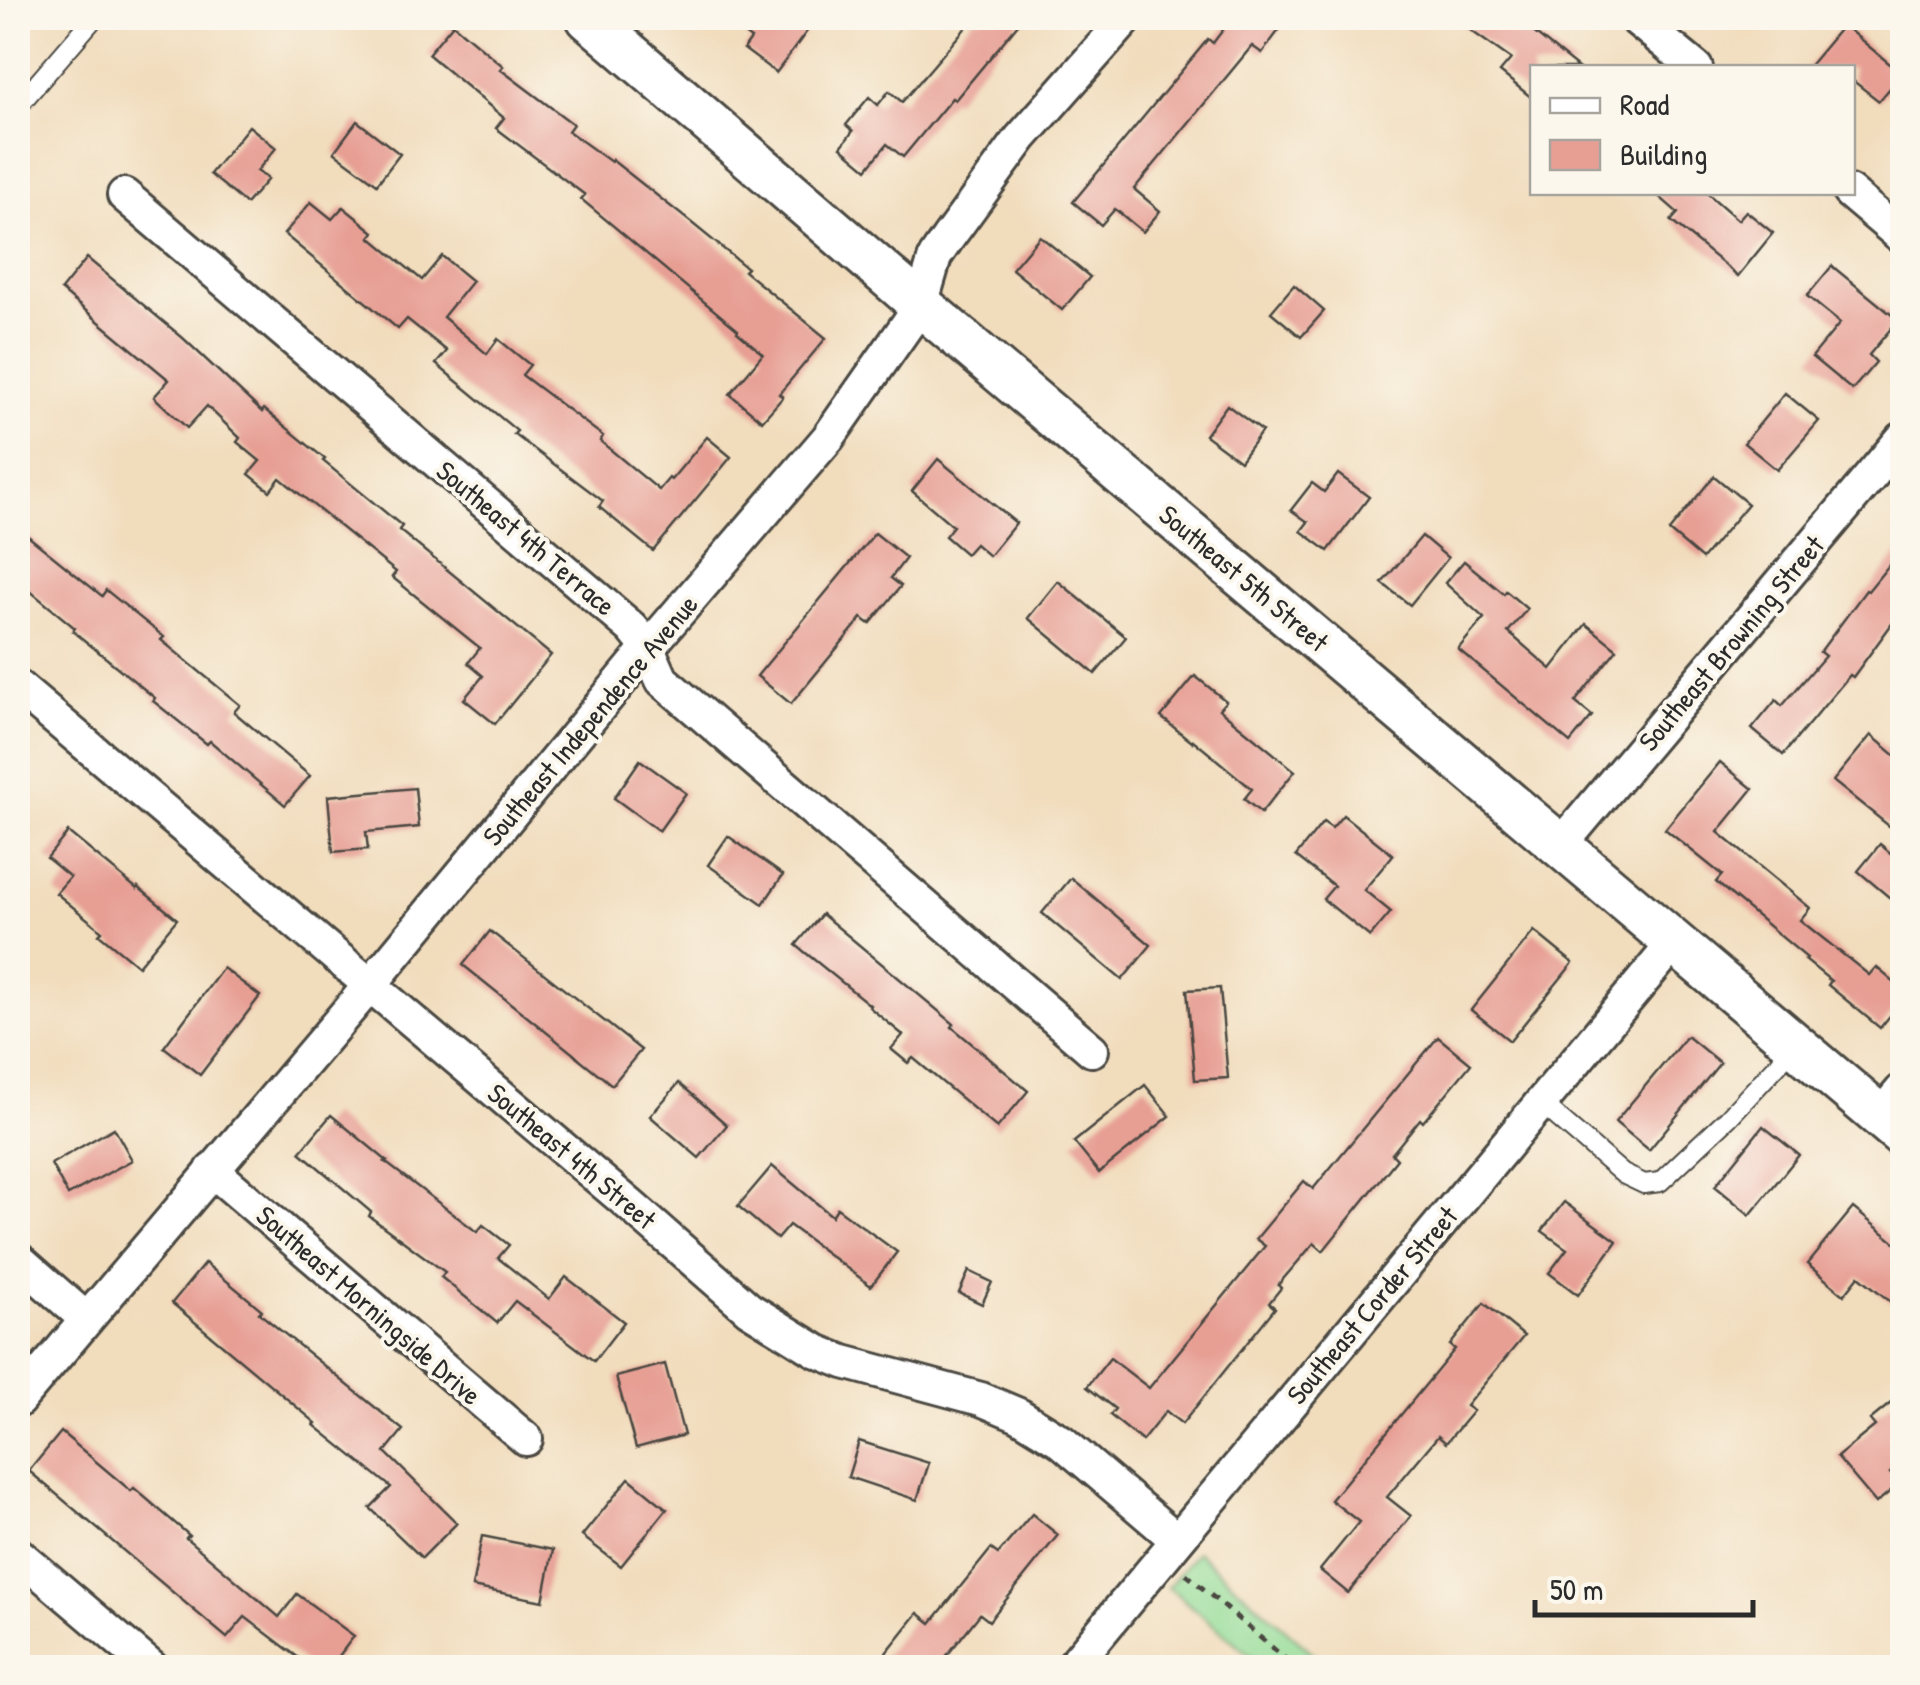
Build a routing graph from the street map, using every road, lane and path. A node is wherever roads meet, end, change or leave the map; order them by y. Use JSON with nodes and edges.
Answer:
{"nodes":[{"id":1,"x":94,"y":18,"type":"edge"},
{"id":2,"x":588,"y":18,"type":"edge"},
{"id":3,"x":1127,"y":18,"type":"edge"},
{"id":4,"x":1636,"y":18,"type":"edge"},
{"id":5,"x":1692,"y":65,"type":"edge"},
{"id":6,"x":18,"y":106,"type":"edge"},
{"id":7,"x":124,"y":195,"type":"dead end"},
{"id":8,"x":1853,"y":195,"type":"edge"},
{"id":9,"x":1902,"y":237,"type":"edge"},
{"id":10,"x":921,"y":305,"type":"junction"},
{"id":11,"x":1902,"y":439,"type":"edge"},
{"id":12,"x":648,"y":648,"type":"junction"},
{"id":13,"x":18,"y":687,"type":"edge"},
{"id":14,"x":1560,"y":846,"type":"junction"},
{"id":15,"x":1674,"y":943,"type":"junction"},
{"id":16,"x":370,"y":985,"type":"junction"},
{"id":17,"x":1796,"y":1045,"type":"junction"},
{"id":18,"x":1092,"y":1050,"type":"dead end"},
{"id":19,"x":1541,"y":1103,"type":"junction"},
{"id":20,"x":1895,"y":1114,"type":"edge"},
{"id":21,"x":212,"y":1170,"type":"junction"},
{"id":22,"x":18,"y":1260,"type":"edge"},
{"id":23,"x":86,"y":1318,"type":"junction"},
{"id":24,"x":18,"y":1401,"type":"edge"},
{"id":25,"x":526,"y":1439,"type":"dead end"},
{"id":26,"x":1170,"y":1547,"type":"junction"},
{"id":27,"x":18,"y":1554,"type":"edge"},
{"id":28,"x":152,"y":1668,"type":"edge"},
{"id":29,"x":1071,"y":1668,"type":"edge"},
{"id":30,"x":1296,"y":1668,"type":"edge"}],
"edges":[{"from":1,"to":6,"type":"lane"},
{"from":2,"to":10,"type":"street","name":"Southeast 5th Street"},
{"from":3,"to":10,"type":"street","name":"Southeast Independence Avenue"},
{"from":4,"to":5,"type":"street"},
{"from":7,"to":12,"type":"street","name":"Southeast 4th Terrace"},
{"from":8,"to":9,"type":"street"},
{"from":10,"to":12,"type":"street","name":"Southeast Independence Avenue"},
{"from":10,"to":14,"type":"street","name":"Southeast 5th Street"},
{"from":11,"to":14,"type":"street","name":"Southeast Browning Street"},
{"from":12,"to":16,"type":"street","name":"Southeast Independence Avenue"},
{"from":12,"to":18,"type":"street","name":"Southeast 4th Terrace"},
{"from":13,"to":16,"type":"street","name":"Southeast 4th Street"},
{"from":14,"to":15,"type":"street","name":"Southeast 5th Street"},
{"from":15,"to":17,"type":"street","name":"Southeast 5th Street"},
{"from":15,"to":19,"type":"street","name":"Southeast Corder Street"},
{"from":16,"to":21,"type":"street","name":"Southeast Independence Avenue"},
{"from":16,"to":26,"type":"street","name":"Southeast 4th Street"},
{"from":17,"to":19,"type":"lane"},
{"from":17,"to":20,"type":"street","name":"Southeast 5th Street"},
{"from":19,"to":26,"type":"street","name":"Southeast Corder Street"},
{"from":21,"to":23,"type":"street","name":"Southeast Independence Avenue"},
{"from":21,"to":25,"type":"street","name":"Southeast Morningside Drive"},
{"from":22,"to":23,"type":"street"},
{"from":23,"to":24,"type":"street","name":"Southeast Independence Avenue"},
{"from":26,"to":29,"type":"street","name":"Southeast Corder Street"},
{"from":26,"to":30,"type":"path"},
{"from":27,"to":28,"type":"street"}]}
